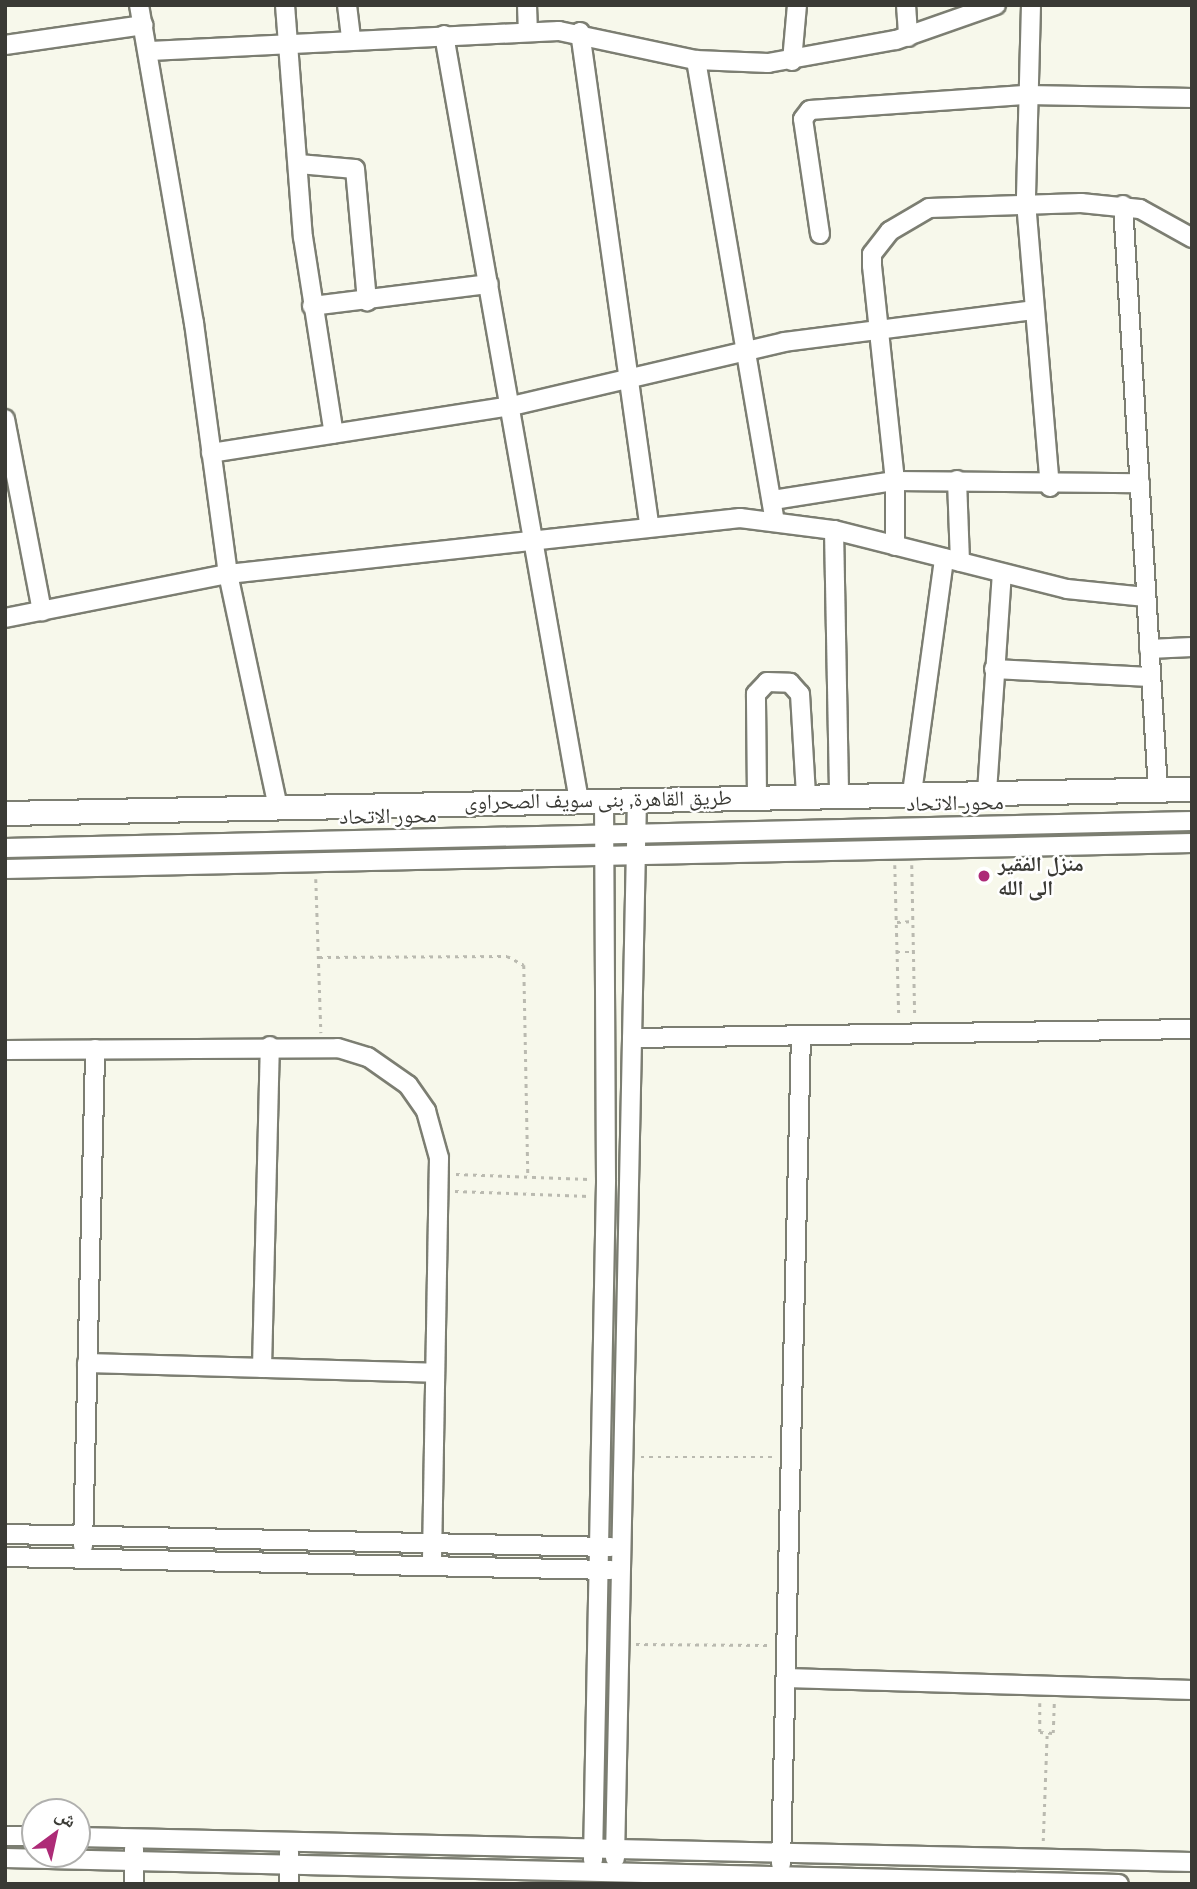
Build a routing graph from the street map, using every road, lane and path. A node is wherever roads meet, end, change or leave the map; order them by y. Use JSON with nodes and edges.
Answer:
{"nodes":[{"id":1,"x":139,"y":5,"type":"edge"},
{"id":2,"x":285,"y":5,"type":"edge"},
{"id":3,"x":348,"y":5,"type":"edge"},
{"id":4,"x":527,"y":5,"type":"edge"},
{"id":5,"x":797,"y":5,"type":"edge"},
{"id":6,"x":906,"y":5,"type":"edge"},
{"id":7,"x":996,"y":5,"type":"edge"},
{"id":8,"x":1031,"y":5,"type":"edge"},
{"id":9,"x":144,"y":25,"type":"junction"},
{"id":10,"x":528,"y":30,"type":"junction"},
{"id":11,"x":580,"y":32,"type":"junction"},
{"id":12,"x":444,"y":35,"type":"junction"},
{"id":13,"x":908,"y":37,"type":"junction"},
{"id":14,"x":351,"y":38,"type":"junction"},
{"id":15,"x":289,"y":40,"type":"junction"},
{"id":16,"x":5,"y":45,"type":"edge"},
{"id":17,"x":150,"y":51,"type":"junction"},
{"id":18,"x":696,"y":60,"type":"junction"},
{"id":19,"x":792,"y":61,"type":"junction"},
{"id":20,"x":1027,"y":95,"type":"junction"},
{"id":21,"x":1192,"y":98,"type":"edge"},
{"id":22,"x":299,"y":164,"type":"junction"},
{"id":23,"x":1026,"y":202,"type":"junction"},
{"id":24,"x":1123,"y":205,"type":"junction"},
{"id":25,"x":820,"y":234,"type":"dead end"},
{"id":26,"x":1192,"y":237,"type":"edge"},
{"id":27,"x":489,"y":284,"type":"junction"},
{"id":28,"x":367,"y":301,"type":"junction"},
{"id":29,"x":312,"y":306,"type":"junction"},
{"id":30,"x":1034,"y":310,"type":"junction"},
{"id":31,"x":875,"y":327,"type":"junction"},
{"id":32,"x":748,"y":349,"type":"junction"},
{"id":33,"x":631,"y":380,"type":"junction"},
{"id":34,"x":512,"y":407,"type":"junction"},
{"id":35,"x":5,"y":419,"type":"edge"},
{"id":36,"x":334,"y":434,"type":"junction"},
{"id":37,"x":211,"y":453,"type":"junction"},
{"id":38,"x":957,"y":480,"type":"junction"},
{"id":39,"x":895,"y":481,"type":"junction"},
{"id":40,"x":1140,"y":483,"type":"junction"},
{"id":41,"x":1050,"y":487,"type":"junction"},
{"id":42,"x":773,"y":500,"type":"junction"},
{"id":43,"x":774,"y":518,"type":"junction"},
{"id":44,"x":649,"y":525,"type":"junction"},
{"id":45,"x":834,"y":530,"type":"junction"},
{"id":46,"x":537,"y":544,"type":"junction"},
{"id":47,"x":895,"y":546,"type":"junction"},
{"id":48,"x":952,"y":560,"type":"junction"},
{"id":49,"x":228,"y":574,"type":"junction"},
{"id":50,"x":1002,"y":574,"type":"junction"},
{"id":51,"x":1146,"y":597,"type":"junction"},
{"id":52,"x":41,"y":611,"type":"junction"},
{"id":53,"x":5,"y":618,"type":"edge"},
{"id":54,"x":1192,"y":647,"type":"edge"},
{"id":55,"x":1149,"y":649,"type":"junction"},
{"id":56,"x":994,"y":669,"type":"junction"},
{"id":57,"x":1150,"y":677,"type":"junction"},
{"id":58,"x":1192,"y":789,"type":"edge"},
{"id":59,"x":1158,"y":790,"type":"junction"},
{"id":60,"x":987,"y":792,"type":"junction"},
{"id":61,"x":912,"y":793,"type":"junction"},
{"id":62,"x":806,"y":794,"type":"junction"},
{"id":63,"x":839,"y":794,"type":"junction"},
{"id":64,"x":757,"y":796,"type":"junction"},
{"id":65,"x":604,"y":800,"type":"junction"},
{"id":66,"x":637,"y":800,"type":"junction"},
{"id":67,"x":579,"y":801,"type":"junction"},
{"id":68,"x":278,"y":807,"type":"junction"},
{"id":69,"x":5,"y":813,"type":"edge"},
{"id":70,"x":1192,"y":821,"type":"edge"},
{"id":71,"x":606,"y":833,"type":"junction"},
{"id":72,"x":636,"y":833,"type":"junction"},
{"id":73,"x":1192,"y":843,"type":"edge"},
{"id":74,"x":5,"y":848,"type":"edge"},
{"id":75,"x":904,"y":849,"type":"junction"},
{"id":76,"x":608,"y":854,"type":"junction"},
{"id":77,"x":635,"y":854,"type":"junction"},
{"id":78,"x":316,"y":861,"type":"junction"},
{"id":79,"x":5,"y":869,"type":"edge"},
{"id":80,"x":914,"y":921,"type":"junction"},
{"id":81,"x":897,"y":922,"type":"junction"},
{"id":82,"x":897,"y":952,"type":"junction"},
{"id":83,"x":914,"y":952,"type":"junction"},
{"id":84,"x":318,"y":957,"type":"junction"},
{"id":85,"x":1192,"y":1029,"type":"edge"},
{"id":86,"x":907,"y":1033,"type":"junction"},
{"id":87,"x":801,"y":1035,"type":"junction"},
{"id":88,"x":632,"y":1038,"type":"junction"},
{"id":89,"x":270,"y":1046,"type":"junction"},
{"id":90,"x":321,"y":1046,"type":"junction"},
{"id":91,"x":95,"y":1049,"type":"junction"},
{"id":92,"x":5,"y":1050,"type":"edge"},
{"id":93,"x":528,"y":1177,"type":"junction"},
{"id":94,"x":439,"y":1182,"type":"junction"},
{"id":95,"x":606,"y":1188,"type":"junction"},
{"id":96,"x":87,"y":1363,"type":"junction"},
{"id":97,"x":262,"y":1368,"type":"junction"},
{"id":98,"x":435,"y":1373,"type":"junction"},
{"id":99,"x":623,"y":1457,"type":"junction"},
{"id":100,"x":791,"y":1457,"type":"junction"},
{"id":101,"x":5,"y":1534,"type":"edge"},
{"id":102,"x":83,"y":1536,"type":"junction"},
{"id":103,"x":433,"y":1543,"type":"junction"},
{"id":104,"x":600,"y":1547,"type":"junction"},
{"id":105,"x":621,"y":1547,"type":"junction"},
{"id":106,"x":5,"y":1556,"type":"edge"},
{"id":107,"x":83,"y":1558,"type":"junction"},
{"id":108,"x":432,"y":1566,"type":"junction"},
{"id":109,"x":599,"y":1570,"type":"junction"},
{"id":110,"x":621,"y":1570,"type":"junction"},
{"id":111,"x":619,"y":1644,"type":"junction"},
{"id":112,"x":786,"y":1645,"type":"junction"},
{"id":113,"x":786,"y":1678,"type":"junction"},
{"id":114,"x":1047,"y":1686,"type":"junction"},
{"id":115,"x":1192,"y":1690,"type":"edge"},
{"id":116,"x":1047,"y":1733,"type":"junction"},
{"id":117,"x":91,"y":1837,"type":"edge"},
{"id":118,"x":134,"y":1839,"type":"junction"},
{"id":119,"x":290,"y":1842,"type":"junction"},
{"id":120,"x":311,"y":1842,"type":"junction"},
{"id":121,"x":593,"y":1848,"type":"junction"},
{"id":122,"x":615,"y":1849,"type":"junction"},
{"id":123,"x":782,"y":1852,"type":"junction"},
{"id":124,"x":5,"y":1858,"type":"edge"},
{"id":125,"x":1042,"y":1858,"type":"junction"},
{"id":126,"x":134,"y":1861,"type":"junction"},
{"id":127,"x":1192,"y":1861,"type":"edge"},
{"id":128,"x":289,"y":1864,"type":"junction"},
{"id":129,"x":310,"y":1865,"type":"junction"},
{"id":130,"x":592,"y":1871,"type":"junction"},
{"id":131,"x":614,"y":1872,"type":"junction"},
{"id":132,"x":781,"y":1876,"type":"junction"},
{"id":133,"x":134,"y":1884,"type":"edge"},
{"id":134,"x":289,"y":1884,"type":"edge"},
{"id":135,"x":310,"y":1884,"type":"edge"},
{"id":136,"x":1119,"y":1884,"type":"edge"}],
"edges":[{"from":1,"to":9,"type":"street"},
{"from":2,"to":15,"type":"street"},
{"from":3,"to":14,"type":"street"},
{"from":4,"to":10,"type":"street"},
{"from":5,"to":19,"type":"street"},
{"from":6,"to":13,"type":"street"},
{"from":7,"to":13,"type":"street"},
{"from":8,"to":20,"type":"street"},
{"from":9,"to":16,"type":"street"},
{"from":9,"to":17,"type":"street"},
{"from":10,"to":11,"type":"street"},
{"from":10,"to":12,"type":"street"},
{"from":11,"to":18,"type":"street"},
{"from":11,"to":33,"type":"street"},
{"from":12,"to":14,"type":"street"},
{"from":12,"to":27,"type":"street"},
{"from":13,"to":19,"type":"street"},
{"from":14,"to":15,"type":"street"},
{"from":15,"to":17,"type":"street"},
{"from":15,"to":22,"type":"street"},
{"from":17,"to":37,"type":"street"},
{"from":18,"to":19,"type":"street"},
{"from":18,"to":32,"type":"street"},
{"from":20,"to":21,"type":"street"},
{"from":20,"to":23,"type":"street"},
{"from":20,"to":25,"type":"street"},
{"from":22,"to":28,"type":"street"},
{"from":22,"to":29,"type":"street"},
{"from":23,"to":24,"type":"street"},
{"from":23,"to":30,"type":"street"},
{"from":23,"to":31,"type":"street"},
{"from":24,"to":26,"type":"street"},
{"from":24,"to":40,"type":"street"},
{"from":27,"to":28,"type":"street"},
{"from":27,"to":34,"type":"street"},
{"from":28,"to":29,"type":"street"},
{"from":29,"to":36,"type":"street"},
{"from":30,"to":31,"type":"street"},
{"from":30,"to":41,"type":"street"},
{"from":31,"to":32,"type":"street"},
{"from":31,"to":39,"type":"street"},
{"from":32,"to":33,"type":"street"},
{"from":32,"to":42,"type":"street"},
{"from":33,"to":34,"type":"street"},
{"from":33,"to":44,"type":"street"},
{"from":34,"to":36,"type":"street"},
{"from":34,"to":46,"type":"street"},
{"from":35,"to":52,"type":"street"},
{"from":36,"to":37,"type":"street"},
{"from":37,"to":49,"type":"street"},
{"from":38,"to":39,"type":"street"},
{"from":38,"to":41,"type":"street"},
{"from":38,"to":48,"type":"street"},
{"from":39,"to":42,"type":"street"},
{"from":39,"to":47,"type":"street"},
{"from":40,"to":41,"type":"street"},
{"from":40,"to":51,"type":"street"},
{"from":42,"to":43,"type":"street"},
{"from":43,"to":44,"type":"street"},
{"from":43,"to":45,"type":"street"},
{"from":44,"to":46,"type":"street"},
{"from":45,"to":47,"type":"street"},
{"from":45,"to":63,"type":"street"},
{"from":46,"to":49,"type":"street"},
{"from":46,"to":67,"type":"street"},
{"from":47,"to":48,"type":"street"},
{"from":48,"to":50,"type":"street"},
{"from":48,"to":61,"type":"street"},
{"from":49,"to":52,"type":"street"},
{"from":49,"to":68,"type":"street"},
{"from":50,"to":51,"type":"street"},
{"from":50,"to":56,"type":"street"},
{"from":51,"to":55,"type":"street"},
{"from":52,"to":53,"type":"street"},
{"from":54,"to":55,"type":"street"},
{"from":55,"to":57,"type":"street"},
{"from":56,"to":57,"type":"street"},
{"from":56,"to":60,"type":"street"},
{"from":57,"to":59,"type":"street"},
{"from":58,"to":59,"type":"main road","name":"طريق القاهرة, بنى سويف الصحراوى"},
{"from":59,"to":60,"type":"main road","name":"طريق القاهرة, بنى سويف الصحراوى"},
{"from":60,"to":61,"type":"main road","name":"طريق القاهرة, بنى سويف الصحراوى"},
{"from":61,"to":63,"type":"main road","name":"طريق القاهرة, بنى سويف الصحراوى"},
{"from":62,"to":63,"type":"main road","name":"طريق القاهرة, بنى سويف الصحراوى"},
{"from":62,"to":64,"type":"main road","name":"طريق القاهرة, بنى سويف الصحراوى"},
{"from":62,"to":64,"type":"street"},
{"from":64,"to":66,"type":"main road","name":"طريق القاهرة, بنى سويف الصحراوى"},
{"from":65,"to":66,"type":"main road","name":"طريق القاهرة, بنى سويف الصحراوى"},
{"from":65,"to":67,"type":"main road","name":"طريق القاهرة, بنى سويف الصحراوى"},
{"from":65,"to":71,"type":"street"},
{"from":66,"to":72,"type":"street"},
{"from":67,"to":68,"type":"main road","name":"طريق القاهرة, بنى سويف الصحراوى"},
{"from":68,"to":69,"type":"main road","name":"طريق القاهرة, بنى سويف الصحراوى"},
{"from":70,"to":72,"type":"street","name":"محور الاتحاد"},
{"from":71,"to":72,"type":"street","name":"محور الاتحاد"},
{"from":71,"to":74,"type":"street","name":"محور الاتحاد"},
{"from":71,"to":76,"type":"street"},
{"from":72,"to":77,"type":"street"},
{"from":73,"to":75,"type":"street","name":"محور الاتحاد"},
{"from":75,"to":77,"type":"street","name":"محور الاتحاد"},
{"from":75,"to":80,"type":"path"},
{"from":75,"to":81,"type":"path"},
{"from":76,"to":77,"type":"street","name":"محور الاتحاد"},
{"from":76,"to":78,"type":"street","name":"محور الاتحاد"},
{"from":76,"to":95,"type":"street"},
{"from":77,"to":88,"type":"street"},
{"from":78,"to":79,"type":"street","name":"محور الاتحاد"},
{"from":78,"to":84,"type":"path"},
{"from":80,"to":81,"type":"path"},
{"from":80,"to":83,"type":"path"},
{"from":81,"to":82,"type":"path"},
{"from":82,"to":83,"type":"path"},
{"from":82,"to":86,"type":"path"},
{"from":83,"to":86,"type":"path"},
{"from":84,"to":90,"type":"path"},
{"from":84,"to":93,"type":"path"},
{"from":85,"to":86,"type":"street"},
{"from":86,"to":87,"type":"street"},
{"from":87,"to":88,"type":"street"},
{"from":87,"to":100,"type":"street"},
{"from":88,"to":99,"type":"street"},
{"from":89,"to":90,"type":"street"},
{"from":89,"to":91,"type":"street"},
{"from":89,"to":97,"type":"street"},
{"from":90,"to":94,"type":"street"},
{"from":91,"to":92,"type":"street"},
{"from":91,"to":96,"type":"street"},
{"from":93,"to":94,"type":"path"},
{"from":93,"to":95,"type":"path"},
{"from":94,"to":95,"type":"path"},
{"from":94,"to":98,"type":"street"},
{"from":95,"to":104,"type":"street"},
{"from":96,"to":97,"type":"street"},
{"from":96,"to":102,"type":"street"},
{"from":97,"to":98,"type":"street"},
{"from":98,"to":103,"type":"street"},
{"from":99,"to":100,"type":"path"},
{"from":99,"to":105,"type":"street"},
{"from":100,"to":112,"type":"street"},
{"from":101,"to":102,"type":"street"},
{"from":102,"to":103,"type":"street"},
{"from":102,"to":107,"type":"street"},
{"from":103,"to":104,"type":"street"},
{"from":103,"to":108,"type":"street"},
{"from":104,"to":105,"type":"street"},
{"from":104,"to":109,"type":"street"},
{"from":105,"to":110,"type":"street"},
{"from":106,"to":107,"type":"street"},
{"from":107,"to":108,"type":"street"},
{"from":108,"to":109,"type":"street"},
{"from":109,"to":110,"type":"street"},
{"from":109,"to":121,"type":"street"},
{"from":110,"to":111,"type":"street"},
{"from":111,"to":112,"type":"path"},
{"from":111,"to":122,"type":"street"},
{"from":112,"to":113,"type":"street"},
{"from":113,"to":114,"type":"street"},
{"from":113,"to":123,"type":"street"},
{"from":114,"to":115,"type":"street"},
{"from":114,"to":116,"type":"path"},
{"from":114,"to":116,"type":"path"},
{"from":116,"to":125,"type":"path"},
{"from":117,"to":118,"type":"street"},
{"from":118,"to":119,"type":"street"},
{"from":118,"to":126,"type":"street"},
{"from":119,"to":120,"type":"street"},
{"from":119,"to":128,"type":"street"},
{"from":120,"to":121,"type":"street"},
{"from":120,"to":129,"type":"street"},
{"from":121,"to":122,"type":"street"},
{"from":121,"to":130,"type":"street"},
{"from":122,"to":123,"type":"street"},
{"from":122,"to":131,"type":"street"},
{"from":123,"to":125,"type":"street"},
{"from":123,"to":132,"type":"street"},
{"from":124,"to":126,"type":"street"},
{"from":125,"to":127,"type":"street"},
{"from":126,"to":128,"type":"street"},
{"from":126,"to":133,"type":"street"},
{"from":128,"to":129,"type":"street"},
{"from":128,"to":134,"type":"street"},
{"from":129,"to":130,"type":"street"},
{"from":129,"to":135,"type":"street"},
{"from":130,"to":131,"type":"street"},
{"from":131,"to":132,"type":"street"},
{"from":132,"to":136,"type":"street"}]}
